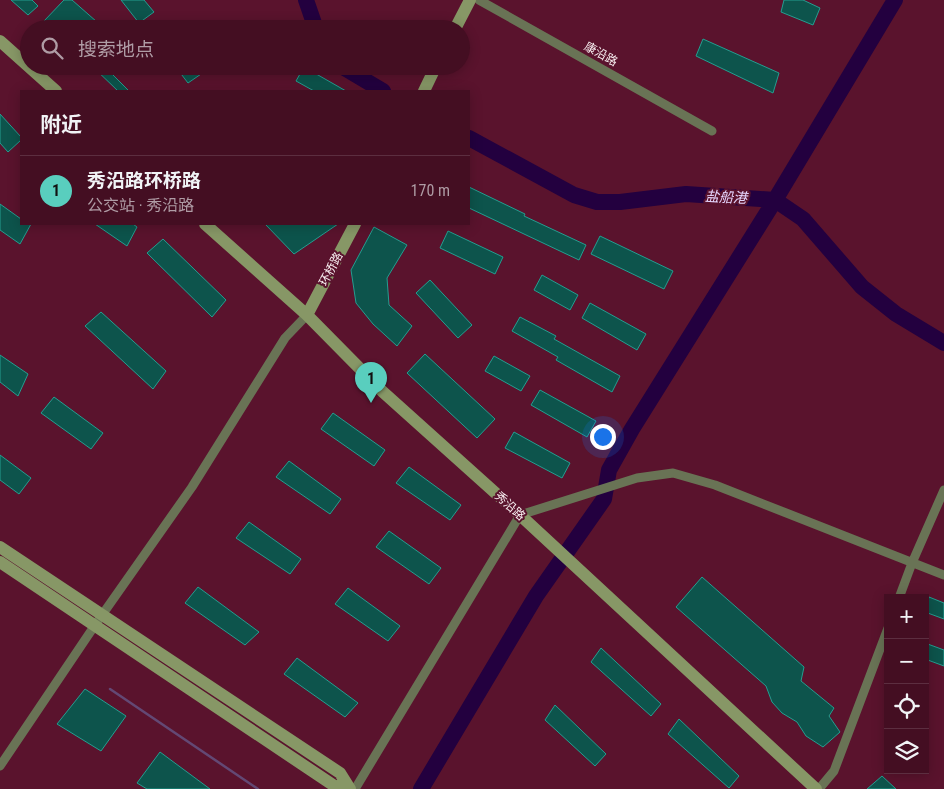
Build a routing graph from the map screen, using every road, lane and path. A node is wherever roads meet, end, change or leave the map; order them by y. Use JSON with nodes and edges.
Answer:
{"nodes":[{"id":1,"x":470,"y":0,"type":"edge"},
{"id":2,"x":479,"y":0,"type":"edge"},
{"id":3,"x":460,"y":20,"type":"edge"},
{"id":4,"x":0,"y":41,"type":"edge"},
{"id":5,"x":20,"y":59,"type":"edge"},
{"id":6,"x":38,"y":75,"type":"edge"},
{"id":7,"x":432,"y":75,"type":"edge"},
{"id":8,"x":425,"y":88,"type":"edge"},
{"id":9,"x":55,"y":90,"type":"edge"},
{"id":10,"x":712,"y":131,"type":"dead end"},
{"id":11,"x":205,"y":225,"type":"edge"},
{"id":12,"x":354,"y":225,"type":"edge"},
{"id":13,"x":307,"y":315,"type":"junction"},
{"id":14,"x":944,"y":490,"type":"edge"},
{"id":15,"x":520,"y":515,"type":"junction"},
{"id":16,"x":0,"y":547,"type":"edge"},
{"id":17,"x":0,"y":562,"type":"edge"},
{"id":18,"x":912,"y":563,"type":"junction"},
{"id":19,"x":944,"y":575,"type":"edge"},
{"id":20,"x":900,"y":594,"type":"edge"},
{"id":21,"x":98,"y":620,"type":"junction"},
{"id":22,"x":884,"y":639,"type":"edge"},
{"id":23,"x":0,"y":766,"type":"edge"},
{"id":24,"x":342,"y":789,"type":"edge"},
{"id":25,"x":350,"y":789,"type":"edge"},
{"id":26,"x":355,"y":789,"type":"edge"},
{"id":27,"x":817,"y":789,"type":"edge"}],
"edges":[{"from":1,"to":3,"type":"street"},
{"from":2,"to":10,"type":"street","name":"康沿路"},
{"from":4,"to":5,"type":"street"},
{"from":6,"to":9,"type":"street"},
{"from":7,"to":8,"type":"street"},
{"from":11,"to":13,"type":"street","name":"秀沿路"},
{"from":12,"to":13,"type":"street","name":"环桥路"},
{"from":13,"to":15,"type":"street","name":"秀沿路"},
{"from":13,"to":21,"type":"street"},
{"from":14,"to":18,"type":"street"},
{"from":15,"to":18,"type":"street"},
{"from":15,"to":26,"type":"street"},
{"from":15,"to":27,"type":"street","name":"秀沿路"},
{"from":16,"to":21,"type":"street"},
{"from":17,"to":21,"type":"street"},
{"from":18,"to":19,"type":"street"},
{"from":18,"to":20,"type":"street"},
{"from":21,"to":23,"type":"street"},
{"from":21,"to":24,"type":"street"},
{"from":21,"to":25,"type":"street"},
{"from":22,"to":27,"type":"street"}]}
